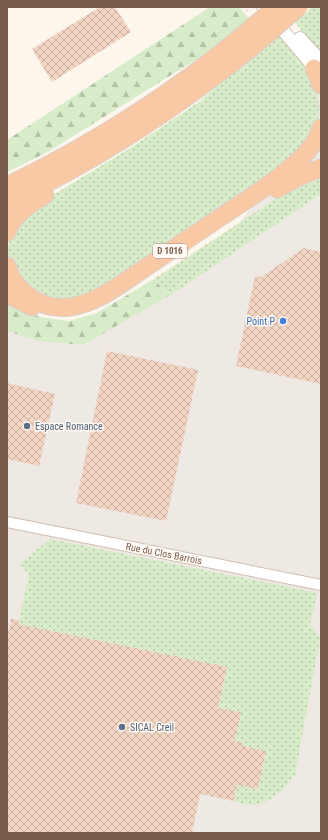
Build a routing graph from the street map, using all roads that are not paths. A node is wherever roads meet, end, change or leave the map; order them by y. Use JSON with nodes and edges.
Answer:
{"nodes":[{"id":1,"x":262,"y":7,"type":"edge"},
{"id":2,"x":274,"y":7,"type":"edge"},
{"id":3,"x":299,"y":7,"type":"edge"},
{"id":4,"x":247,"y":42,"type":"junction"},
{"id":5,"x":319,"y":68,"type":"edge"},
{"id":6,"x":321,"y":85,"type":"edge"},
{"id":7,"x":321,"y":128,"type":"edge"},
{"id":8,"x":136,"y":131,"type":"junction"},
{"id":9,"x":317,"y":141,"type":"edge"},
{"id":10,"x":321,"y":168,"type":"edge"},
{"id":11,"x":7,"y":186,"type":"edge"},
{"id":12,"x":7,"y":203,"type":"edge"},
{"id":13,"x":7,"y":232,"type":"edge"},
{"id":14,"x":7,"y":266,"type":"edge"},
{"id":15,"x":7,"y":294,"type":"edge"},
{"id":16,"x":7,"y":522,"type":"edge"},
{"id":17,"x":321,"y":585,"type":"edge"}],
"edges":[{"from":1,"to":5,"type":"street"},
{"from":2,"to":4,"type":"highway","bridge":true},
{"from":2,"to":5,"type":"street"},
{"from":3,"to":4,"type":"highway","bridge":true},
{"from":4,"to":8,"type":"highway"},
{"from":4,"to":11,"type":"highway"},
{"from":5,"to":6,"type":"highway"},
{"from":7,"to":9,"type":"highway","number":"D 1016"},
{"from":8,"to":12,"type":"highway"},
{"from":8,"to":13,"type":"highway"},
{"from":9,"to":14,"type":"highway","number":"D 1016"},
{"from":10,"to":15,"type":"highway","number":"D 1016"},
{"from":16,"to":17,"type":"street","name":"Rue du Clos Barrois"}]}
